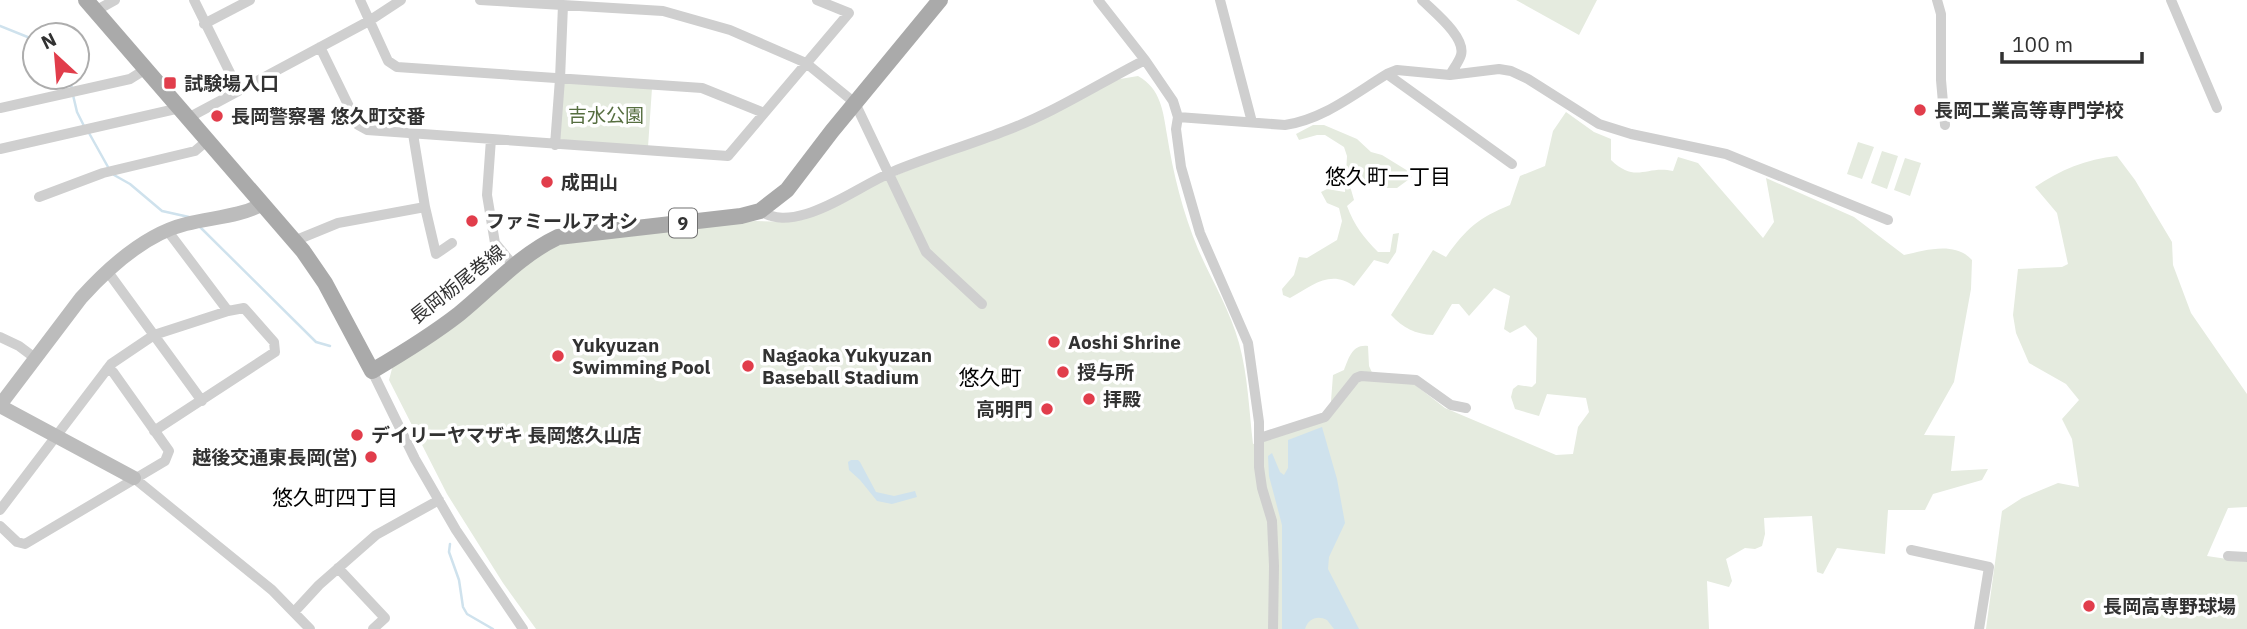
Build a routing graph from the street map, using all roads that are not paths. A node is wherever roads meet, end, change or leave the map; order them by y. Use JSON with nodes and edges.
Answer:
{"nodes":[{"id":1,"x":115,"y":0,"type":"edge"},
{"id":2,"x":194,"y":0,"type":"edge"},
{"id":3,"x":250,"y":0,"type":"edge"},
{"id":4,"x":360,"y":0,"type":"edge"},
{"id":5,"x":401,"y":0,"type":"edge"},
{"id":6,"x":480,"y":0,"type":"edge"},
{"id":7,"x":667,"y":0,"type":"edge"},
{"id":8,"x":817,"y":0,"type":"edge"},
{"id":9,"x":940,"y":0,"type":"edge"},
{"id":10,"x":1098,"y":0,"type":"edge"},
{"id":11,"x":1220,"y":0,"type":"edge"},
{"id":12,"x":1422,"y":0,"type":"edge"},
{"id":13,"x":1937,"y":0,"type":"edge"},
{"id":14,"x":2171,"y":0,"type":"edge"},
{"id":15,"x":563,"y":5,"type":"junction"},
{"id":16,"x":90,"y":6,"type":"edge"},
{"id":17,"x":663,"y":12,"type":"junction"},
{"id":18,"x":369,"y":21,"type":"junction"},
{"id":19,"x":204,"y":24,"type":"junction"},
{"id":20,"x":320,"y":47,"type":"junction"},
{"id":21,"x":1145,"y":60,"type":"junction"},
{"id":22,"x":806,"y":63,"type":"junction"},
{"id":23,"x":146,"y":69,"type":"junction"},
{"id":24,"x":1387,"y":74,"type":"junction"},
{"id":25,"x":1450,"y":75,"type":"junction"},
{"id":26,"x":560,"y":79,"type":"junction"},
{"id":27,"x":238,"y":89,"type":"junction"},
{"id":28,"x":855,"y":103,"type":"junction"},
{"id":29,"x":0,"y":108,"type":"edge"},
{"id":30,"x":2217,"y":108,"type":"dead end"},
{"id":31,"x":184,"y":113,"type":"junction"},
{"id":32,"x":764,"y":113,"type":"junction"},
{"id":33,"x":1178,"y":117,"type":"junction"},
{"id":34,"x":1252,"y":122,"type":"junction"},
{"id":35,"x":1945,"y":125,"type":"dead end"},
{"id":36,"x":413,"y":134,"type":"junction"},
{"id":37,"x":491,"y":139,"type":"junction"},
{"id":38,"x":208,"y":140,"type":"junction"},
{"id":39,"x":555,"y":145,"type":"junction"},
{"id":40,"x":0,"y":149,"type":"edge"},
{"id":41,"x":1512,"y":164,"type":"dead end"},
{"id":42,"x":888,"y":174,"type":"junction"},
{"id":43,"x":39,"y":197,"type":"dead end"},
{"id":44,"x":263,"y":204,"type":"junction"},
{"id":45,"x":425,"y":207,"type":"junction"},
{"id":46,"x":760,"y":211,"type":"junction"},
{"id":47,"x":1888,"y":220,"type":"dead end"},
{"id":48,"x":167,"y":230,"type":"junction"},
{"id":49,"x":294,"y":240,"type":"junction"},
{"id":50,"x":452,"y":243,"type":"dead end"},
{"id":51,"x":514,"y":266,"type":"junction"},
{"id":52,"x":107,"y":272,"type":"junction"},
{"id":53,"x":982,"y":304,"type":"dead end"},
{"id":54,"x":228,"y":311,"type":"junction"},
{"id":55,"x":154,"y":335,"type":"junction"},
{"id":56,"x":0,"y":337,"type":"edge"},
{"id":57,"x":35,"y":358,"type":"junction"},
{"id":58,"x":107,"y":369,"type":"junction"},
{"id":59,"x":372,"y":371,"type":"junction"},
{"id":60,"x":202,"y":401,"type":"junction"},
{"id":61,"x":0,"y":405,"type":"edge"},
{"id":62,"x":1466,"y":408,"type":"dead end"},
{"id":63,"x":154,"y":431,"type":"junction"},
{"id":64,"x":56,"y":435,"type":"junction"},
{"id":65,"x":1260,"y":438,"type":"junction"},
{"id":66,"x":134,"y":478,"type":"junction"},
{"id":67,"x":439,"y":499,"type":"junction"},
{"id":68,"x":0,"y":510,"type":"edge"},
{"id":69,"x":0,"y":526,"type":"edge"},
{"id":70,"x":1911,"y":551,"type":"dead end"},
{"id":71,"x":2228,"y":556,"type":"dead end"},
{"id":72,"x":2247,"y":556,"type":"edge"},
{"id":73,"x":338,"y":568,"type":"junction"},
{"id":74,"x":295,"y":611,"type":"junction"},
{"id":75,"x":310,"y":629,"type":"edge"},
{"id":76,"x":373,"y":629,"type":"edge"},
{"id":77,"x":523,"y":629,"type":"edge"},
{"id":78,"x":1273,"y":629,"type":"edge"},
{"id":79,"x":1979,"y":629,"type":"edge"}],
"edges":[{"from":1,"to":16,"type":"street"},
{"from":2,"to":19,"type":"street"},
{"from":3,"to":19,"type":"street"},
{"from":4,"to":18,"type":"street"},
{"from":5,"to":18,"type":"street"},
{"from":6,"to":15,"type":"street"},
{"from":7,"to":17,"type":"street"},
{"from":8,"to":22,"type":"street"},
{"from":9,"to":28,"type":"main road","name":"長岡栃尾巻線","number":"9"},
{"from":10,"to":21,"type":"street"},
{"from":11,"to":34,"type":"street"},
{"from":12,"to":25,"type":"street"},
{"from":13,"to":35,"type":"street"},
{"from":14,"to":30,"type":"street"},
{"from":15,"to":17,"type":"street"},
{"from":15,"to":26,"type":"street"},
{"from":16,"to":23,"type":"main road"},
{"from":17,"to":22,"type":"street"},
{"from":18,"to":20,"type":"street"},
{"from":18,"to":26,"type":"street"},
{"from":19,"to":27,"type":"street"},
{"from":20,"to":27,"type":"street"},
{"from":20,"to":36,"type":"street"},
{"from":21,"to":33,"type":"street"},
{"from":21,"to":42,"type":"street"},
{"from":22,"to":28,"type":"street"},
{"from":22,"to":32,"type":"street"},
{"from":23,"to":29,"type":"street"},
{"from":23,"to":31,"type":"main road"},
{"from":24,"to":25,"type":"street"},
{"from":24,"to":34,"type":"street"},
{"from":24,"to":41,"type":"street"},
{"from":25,"to":47,"type":"street"},
{"from":26,"to":32,"type":"street"},
{"from":26,"to":39,"type":"street"},
{"from":27,"to":31,"type":"street"},
{"from":28,"to":42,"type":"street"},
{"from":28,"to":46,"type":"main road","name":"長岡栃尾巻線","number":"9"},
{"from":31,"to":38,"type":"main road"},
{"from":31,"to":40,"type":"street"},
{"from":32,"to":39,"type":"street"},
{"from":33,"to":34,"type":"street"},
{"from":33,"to":65,"type":"street"},
{"from":36,"to":37,"type":"street"},
{"from":36,"to":45,"type":"street"},
{"from":37,"to":39,"type":"street"},
{"from":37,"to":51,"type":"street"},
{"from":38,"to":43,"type":"street"},
{"from":38,"to":44,"type":"main road"},
{"from":42,"to":46,"type":"street"},
{"from":42,"to":53,"type":"street"},
{"from":44,"to":48,"type":"street"},
{"from":44,"to":49,"type":"main road"},
{"from":45,"to":49,"type":"street"},
{"from":45,"to":50,"type":"street"},
{"from":46,"to":51,"type":"main road","name":"長岡栃尾巻線","number":"9"},
{"from":48,"to":52,"type":"street"},
{"from":48,"to":54,"type":"street"},
{"from":49,"to":59,"type":"main road"},
{"from":51,"to":59,"type":"main road","name":"長岡栃尾巻線","number":"9"},
{"from":52,"to":55,"type":"street"},
{"from":52,"to":57,"type":"street"},
{"from":54,"to":55,"type":"street"},
{"from":54,"to":60,"type":"street"},
{"from":55,"to":58,"type":"street"},
{"from":55,"to":60,"type":"street"},
{"from":56,"to":57,"type":"street"},
{"from":57,"to":61,"type":"street"},
{"from":58,"to":63,"type":"street"},
{"from":58,"to":64,"type":"street"},
{"from":59,"to":67,"type":"street"},
{"from":60,"to":63,"type":"street"},
{"from":61,"to":64,"type":"street"},
{"from":62,"to":65,"type":"street"},
{"from":63,"to":66,"type":"street"},
{"from":64,"to":66,"type":"street"},
{"from":64,"to":68,"type":"street"},
{"from":65,"to":78,"type":"street"},
{"from":66,"to":69,"type":"street"},
{"from":66,"to":74,"type":"street"},
{"from":67,"to":73,"type":"street"},
{"from":67,"to":77,"type":"street"},
{"from":70,"to":79,"type":"street"},
{"from":71,"to":72,"type":"street"},
{"from":73,"to":74,"type":"street"},
{"from":73,"to":76,"type":"street"},
{"from":74,"to":75,"type":"street"}]}
